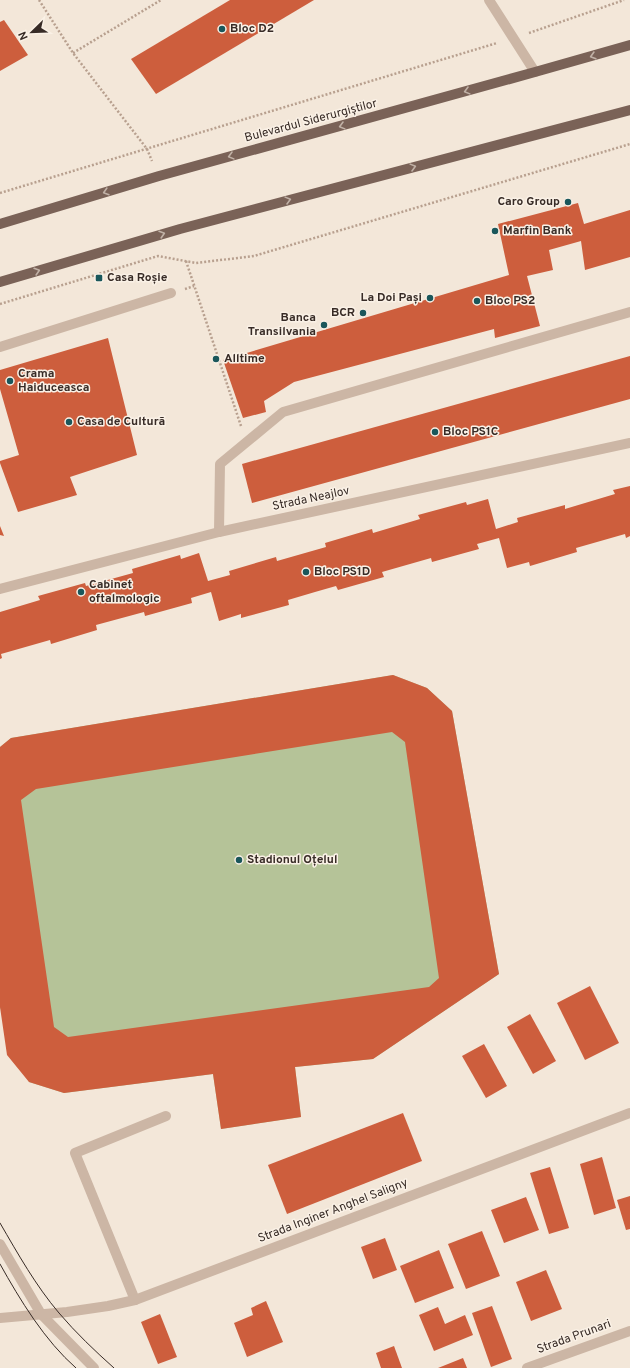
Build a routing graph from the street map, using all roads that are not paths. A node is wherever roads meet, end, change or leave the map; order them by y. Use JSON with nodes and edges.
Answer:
{"nodes":[{"id":1,"x":489,"y":0,"type":"edge"},
{"id":2,"x":630,"y":45,"type":"edge"},
{"id":3,"x":535,"y":72,"type":"junction"},
{"id":4,"x":630,"y":110,"type":"edge"},
{"id":5,"x":0,"y":224,"type":"edge"},
{"id":6,"x":0,"y":282,"type":"edge"},
{"id":7,"x":171,"y":293,"type":"dead end"},
{"id":8,"x":630,"y":312,"type":"edge"},
{"id":9,"x":0,"y":347,"type":"edge"},
{"id":10,"x":630,"y":443,"type":"edge"},
{"id":11,"x":219,"y":532,"type":"junction"},
{"id":12,"x":0,"y":589,"type":"edge"},
{"id":13,"x":630,"y":1113,"type":"edge"},
{"id":14,"x":166,"y":1116,"type":"dead end"},
{"id":15,"x":0,"y":1244,"type":"edge"},
{"id":16,"x":135,"y":1300,"type":"junction"},
{"id":17,"x":41,"y":1314,"type":"junction"},
{"id":18,"x":0,"y":1318,"type":"edge"},
{"id":19,"x":630,"y":1331,"type":"edge"},
{"id":20,"x":94,"y":1368,"type":"edge"},
{"id":21,"x":527,"y":1368,"type":"edge"}],
"edges":[{"from":1,"to":3,"type":"street"},
{"from":2,"to":3,"type":"main road","name":"Bulevardul Siderurgiștilor","one_way":true},
{"from":3,"to":5,"type":"main road","name":"Bulevardul Siderurgiștilor","one_way":true},
{"from":6,"to":4,"type":"main road","one_way":true},
{"from":7,"to":9,"type":"street"},
{"from":8,"to":11,"type":"street"},
{"from":10,"to":11,"type":"street","name":"Strada Neajlov"},
{"from":11,"to":12,"type":"street","name":"Strada Neajlov"},
{"from":13,"to":16,"type":"street","name":"Strada Inginer Anghel Saligny"},
{"from":14,"to":16,"type":"street"},
{"from":15,"to":17,"type":"street"},
{"from":16,"to":17,"type":"street","name":"Strada Inginer Anghel Saligny"},
{"from":17,"to":18,"type":"street","name":"Strada Inginer Anghel Saligny"},
{"from":17,"to":20,"type":"street"},
{"from":19,"to":21,"type":"street","name":"Strada Prunari"}]}
